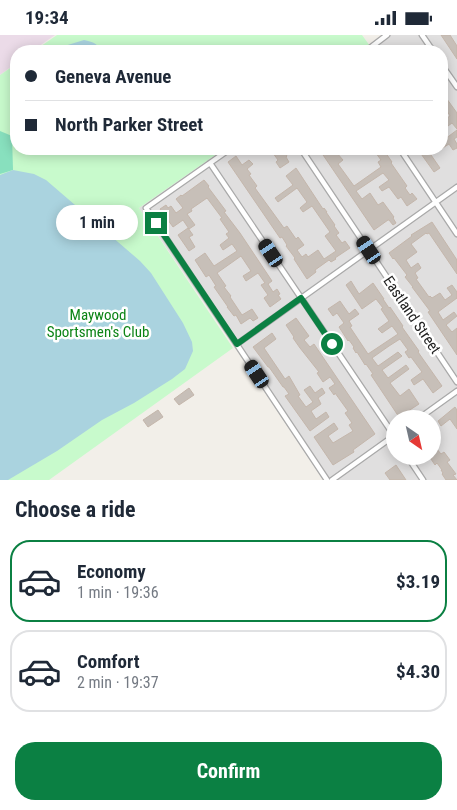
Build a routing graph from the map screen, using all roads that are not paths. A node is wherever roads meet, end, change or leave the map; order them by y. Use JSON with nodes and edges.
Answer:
{"nodes":[{"id":1,"x":387,"y":35,"type":"edge"},
{"id":2,"x":374,"y":45,"type":"edge"},
{"id":3,"x":448,"y":74,"type":"edge"},
{"id":4,"x":457,"y":87,"type":"edge"},
{"id":5,"x":221,"y":155,"type":"edge"},
{"id":6,"x":305,"y":155,"type":"edge"},
{"id":7,"x":404,"y":155,"type":"edge"},
{"id":8,"x":210,"y":163,"type":"junction"},
{"id":9,"x":457,"y":187,"type":"edge"},
{"id":10,"x":436,"y":202,"type":"junction"},
{"id":11,"x":457,"y":234,"type":"edge"},
{"id":12,"x":369,"y":250,"type":"junction"},
{"id":13,"x":301,"y":298,"type":"junction"},
{"id":14,"x":237,"y":344,"type":"junction"},
{"id":15,"x":457,"y":382,"type":"edge"},
{"id":16,"x":457,"y":391,"type":"edge"},
{"id":17,"x":431,"y":410,"type":"edge"},
{"id":18,"x":386,"y":423,"type":"edge"},
{"id":19,"x":386,"y":442,"type":"edge"},
{"id":20,"x":414,"y":465,"type":"edge"},
{"id":21,"x":327,"y":480,"type":"edge"},
{"id":22,"x":332,"y":480,"type":"edge"},
{"id":23,"x":423,"y":480,"type":"edge"}],
"edges":[{"from":1,"to":2,"type":"street"},
{"from":3,"to":4,"type":"street"},
{"from":5,"to":8,"type":"street"},
{"from":6,"to":12,"type":"street","name":"Eastland Street"},
{"from":7,"to":10,"type":"street"},
{"from":8,"to":13,"type":"street"},
{"from":8,"to":14,"type":"street"},
{"from":9,"to":10,"type":"street"},
{"from":10,"to":11,"type":"street"},
{"from":10,"to":12,"type":"street"},
{"from":12,"to":13,"type":"street"},
{"from":12,"to":15,"type":"street","name":"Eastland Street"},
{"from":13,"to":14,"type":"street"},
{"from":13,"to":18,"type":"street"},
{"from":14,"to":21,"type":"street"},
{"from":16,"to":17,"type":"street"},
{"from":19,"to":22,"type":"street"},
{"from":20,"to":23,"type":"street"}]}
